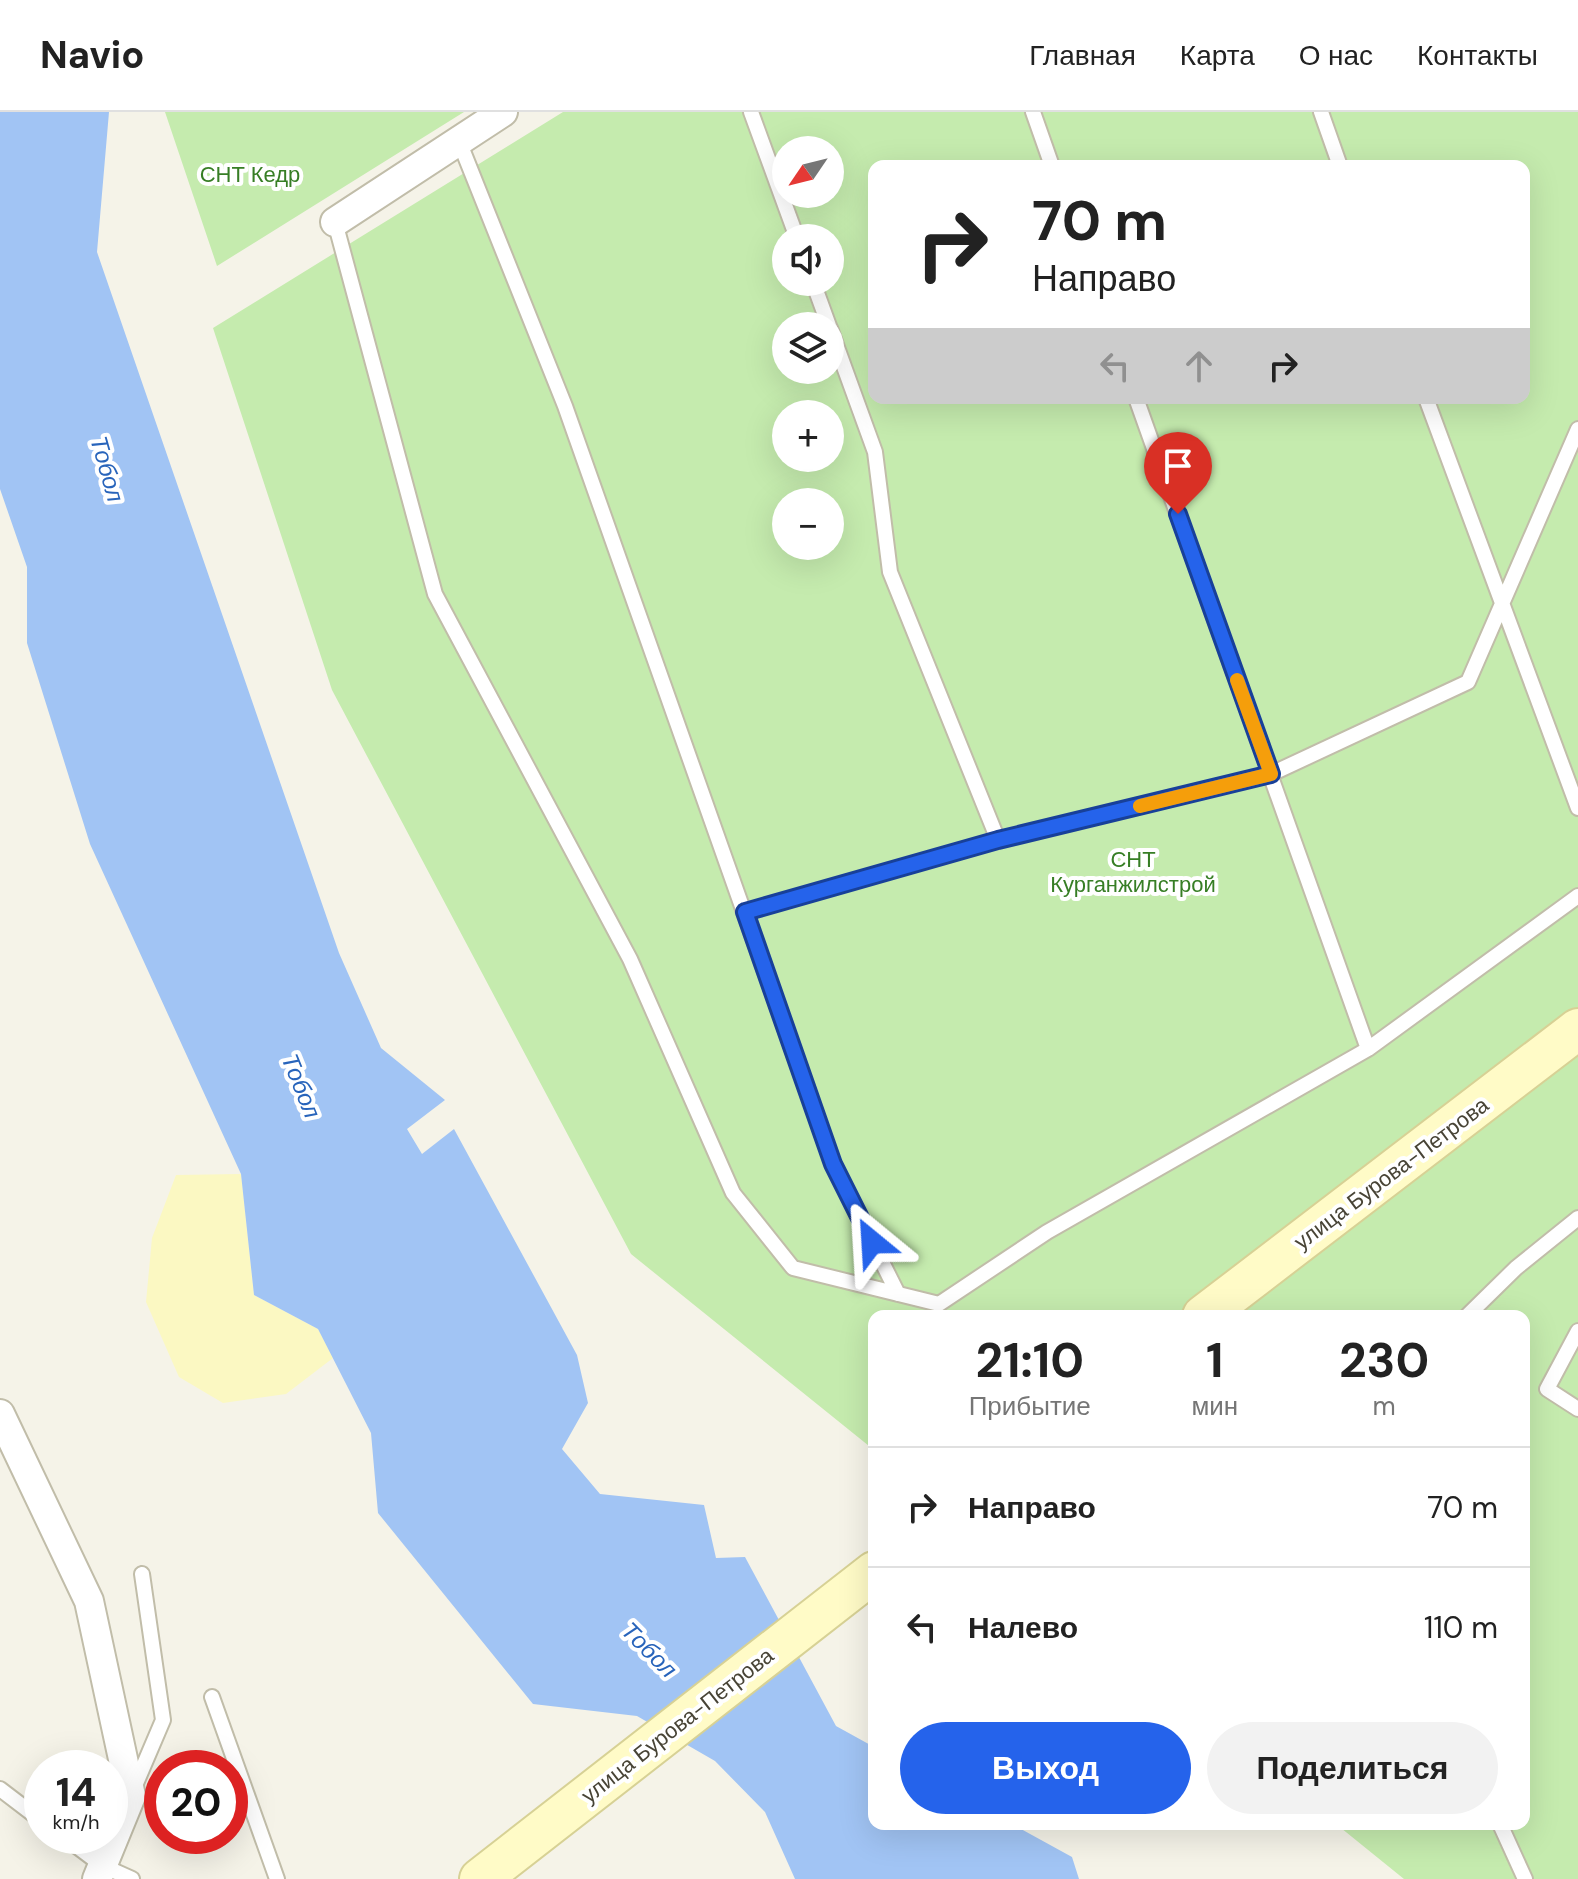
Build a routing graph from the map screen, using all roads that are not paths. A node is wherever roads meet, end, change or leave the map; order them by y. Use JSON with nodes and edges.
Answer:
{"nodes":[{"id":1,"x":503,"y":112,"type":"edge"},
{"id":2,"x":751,"y":112,"type":"edge"},
{"id":3,"x":1033,"y":112,"type":"edge"},
{"id":4,"x":1321,"y":112,"type":"edge"},
{"id":5,"x":459,"y":141,"type":"junction"},
{"id":6,"x":1050,"y":160,"type":"edge"},
{"id":7,"x":1338,"y":160,"type":"edge"},
{"id":8,"x":335,"y":222,"type":"joint"},
{"id":9,"x":792,"y":224,"type":"edge"},
{"id":10,"x":844,"y":366,"type":"edge"},
{"id":11,"x":1138,"y":404,"type":"edge"},
{"id":12,"x":1428,"y":404,"type":"edge"},
{"id":13,"x":1578,"y":429,"type":"edge"},
{"id":14,"x":1502,"y":604,"type":"junction"},
{"id":15,"x":1271,"y":774,"type":"junction"},
{"id":16,"x":1578,"y":808,"type":"edge"},
{"id":17,"x":998,"y":840,"type":"junction"},
{"id":18,"x":1578,"y":896,"type":"edge"},
{"id":19,"x":745,"y":912,"type":"junction"},
{"id":20,"x":1578,"y":1029,"type":"edge"},
{"id":21,"x":1368,"y":1049,"type":"junction"},
{"id":22,"x":1578,"y":1218,"type":"edge"},
{"id":23,"x":898,"y":1294,"type":"junction"},
{"id":24,"x":1211,"y":1310,"type":"edge"},
{"id":25,"x":1473,"y":1310,"type":"edge"},
{"id":26,"x":1578,"y":1331,"type":"edge"},
{"id":27,"x":1578,"y":1409,"type":"edge"},
{"id":28,"x":0,"y":1414,"type":"edge"},
{"id":29,"x":142,"y":1574,"type":"dead end"},
{"id":30,"x":868,"y":1577,"type":"edge"},
{"id":31,"x":212,"y":1697,"type":"dead end"},
{"id":32,"x":0,"y":1789,"type":"edge"},
{"id":33,"x":131,"y":1796,"type":"junction"},
{"id":34,"x":24,"y":1807,"type":"edge"},
{"id":35,"x":1503,"y":1830,"type":"edge"},
{"id":36,"x":81,"y":1854,"type":"edge"},
{"id":37,"x":100,"y":1873,"type":"edge"},
{"id":38,"x":132,"y":1879,"type":"edge"},
{"id":39,"x":277,"y":1879,"type":"edge"},
{"id":40,"x":480,"y":1879,"type":"edge"},
{"id":41,"x":1525,"y":1879,"type":"edge"}],
"edges":[{"from":1,"to":5,"type":"street"},
{"from":2,"to":9,"type":"lane"},
{"from":3,"to":6,"type":"lane"},
{"from":4,"to":7,"type":"lane"},
{"from":5,"to":8,"type":"street"},
{"from":5,"to":19,"type":"lane"},
{"from":8,"to":23,"type":"lane"},
{"from":10,"to":17,"type":"lane"},
{"from":11,"to":15,"type":"lane"},
{"from":12,"to":14,"type":"lane"},
{"from":13,"to":14,"type":"lane"},
{"from":14,"to":15,"type":"lane"},
{"from":14,"to":16,"type":"lane"},
{"from":15,"to":17,"type":"lane"},
{"from":15,"to":21,"type":"lane"},
{"from":17,"to":19,"type":"lane"},
{"from":18,"to":21,"type":"lane"},
{"from":19,"to":23,"type":"lane"},
{"from":20,"to":24,"type":"main road","name":"улица Бурова-Петрова"},
{"from":21,"to":23,"type":"lane"},
{"from":22,"to":25,"type":"lane"},
{"from":26,"to":27,"type":"lane"},
{"from":28,"to":33,"type":"street"},
{"from":29,"to":33,"type":"lane"},
{"from":30,"to":40,"type":"main road","name":"улица Бурова-Петрова"},
{"from":31,"to":39,"type":"lane"},
{"from":32,"to":34,"type":"lane"},
{"from":33,"to":37,"type":"street"},
{"from":35,"to":41,"type":"lane"},
{"from":36,"to":37,"type":"lane"},
{"from":37,"to":38,"type":"lane"}]}
